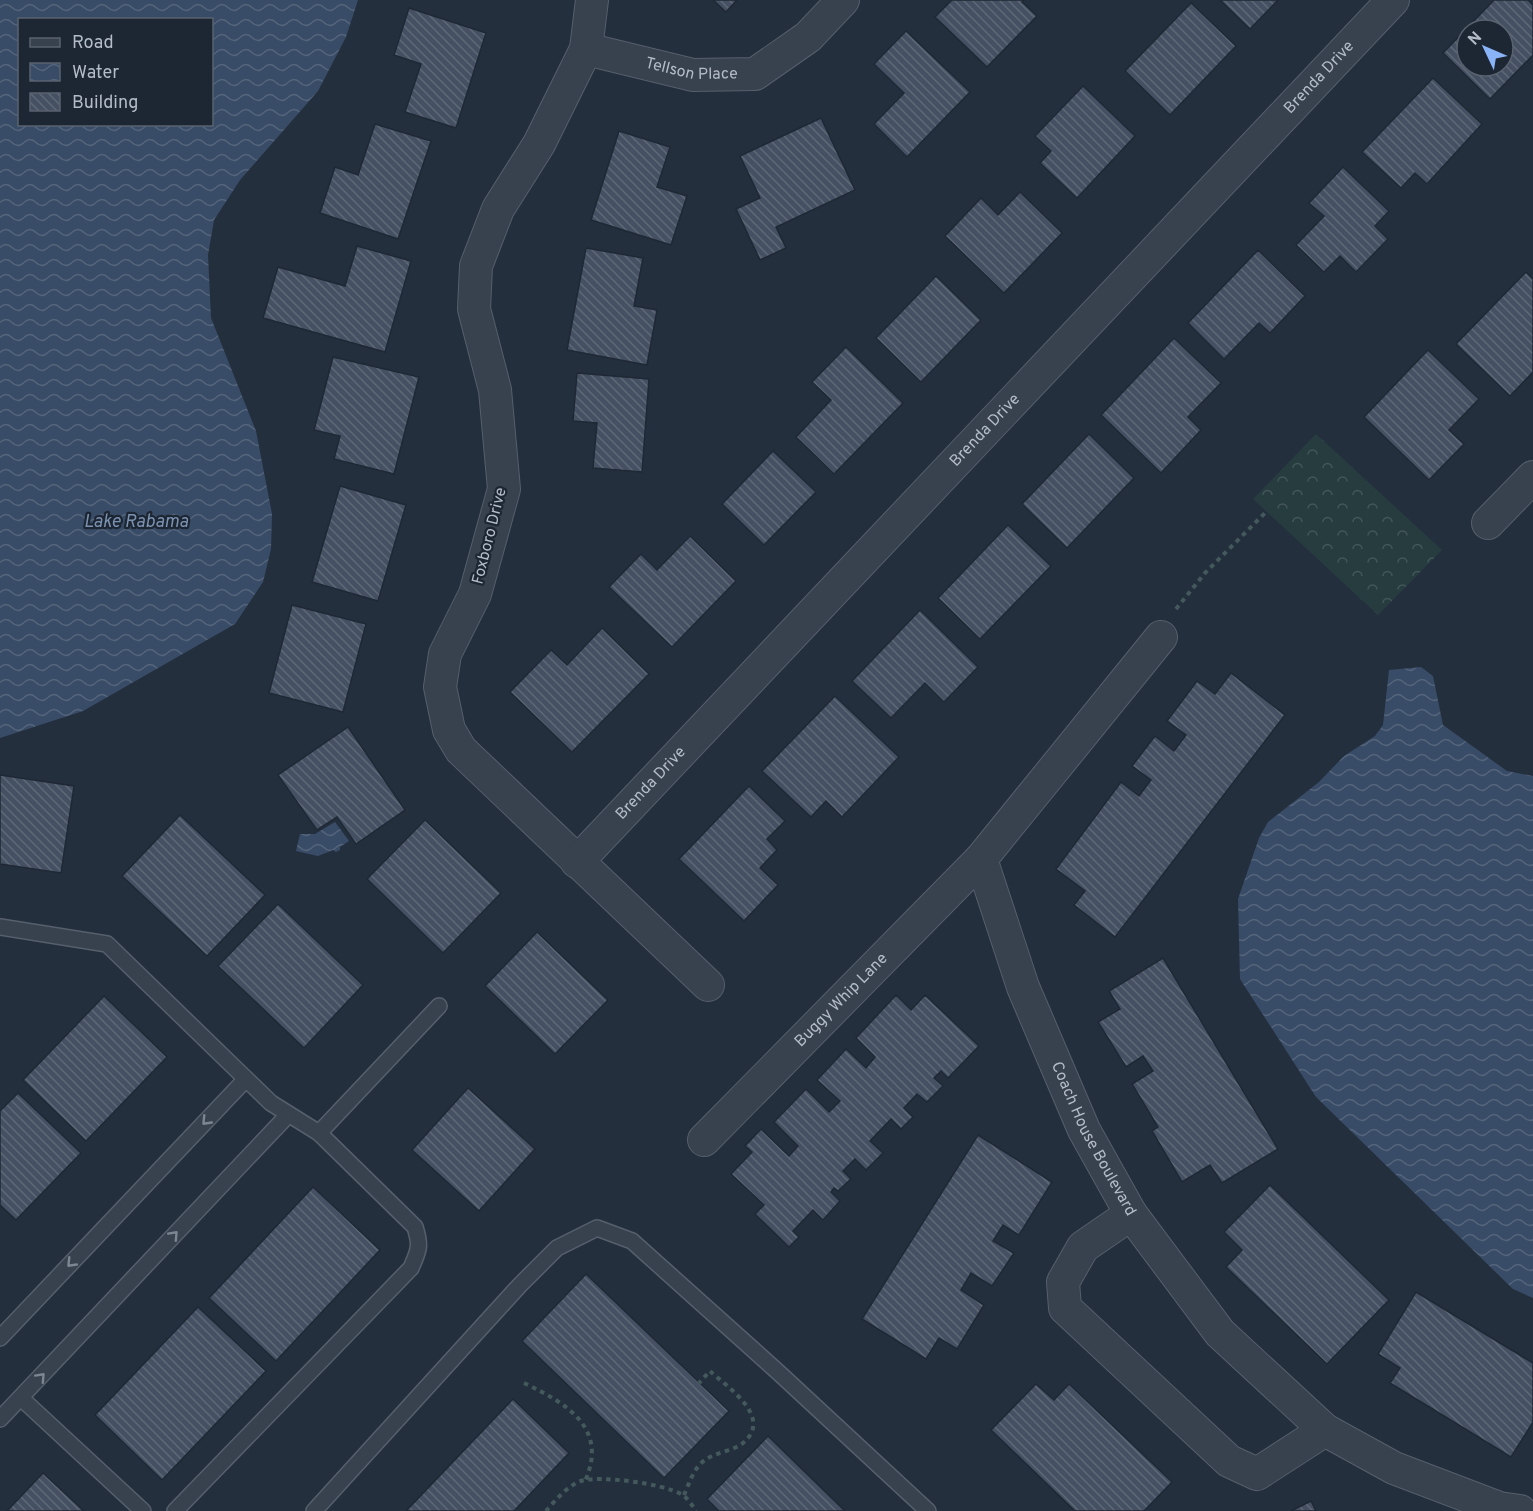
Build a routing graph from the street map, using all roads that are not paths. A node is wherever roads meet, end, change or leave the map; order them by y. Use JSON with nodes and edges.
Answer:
{"nodes":[{"id":1,"x":592,"y":0,"type":"edge"},
{"id":2,"x":843,"y":0,"type":"edge"},
{"id":3,"x":1392,"y":0,"type":"edge"},
{"id":4,"x":586,"y":49,"type":"junction"},
{"id":5,"x":1533,"y":477,"type":"edge"},
{"id":6,"x":1488,"y":523,"type":"dead end"},
{"id":7,"x":1161,"y":637,"type":"road end"},
{"id":8,"x":981,"y":859,"type":"junction"},
{"id":9,"x":577,"y":862,"type":"junction"},
{"id":10,"x":0,"y":927,"type":"edge"},
{"id":11,"x":708,"y":985,"type":"dead end"},
{"id":12,"x":439,"y":1006,"type":"dead end"},
{"id":13,"x":246,"y":1079,"type":"junction"},
{"id":14,"x":288,"y":1114,"type":"junction"},
{"id":15,"x":319,"y":1133,"type":"junction"},
{"id":16,"x":704,"y":1140,"type":"dead end"},
{"id":17,"x":1131,"y":1214,"type":"junction"},
{"id":18,"x":0,"y":1338,"type":"edge"},
{"id":19,"x":21,"y":1398,"type":"junction"},
{"id":20,"x":0,"y":1419,"type":"edge"},
{"id":21,"x":1325,"y":1430,"type":"junction"},
{"id":22,"x":142,"y":1511,"type":"edge"},
{"id":23,"x":175,"y":1511,"type":"edge"},
{"id":24,"x":314,"y":1511,"type":"edge"},
{"id":25,"x":928,"y":1511,"type":"edge"},
{"id":26,"x":1520,"y":1511,"type":"edge"}],
"edges":[{"from":1,"to":4,"type":"street","name":"Foxboro Drive"},
{"from":2,"to":4,"type":"street","name":"Tellson Place"},
{"from":3,"to":9,"type":"street","name":"Brenda Drive"},
{"from":4,"to":9,"type":"street","name":"Foxboro Drive"},
{"from":5,"to":6,"type":"street"},
{"from":7,"to":8,"type":"street"},
{"from":8,"to":16,"type":"street","name":"Buggy Whip Lane"},
{"from":8,"to":17,"type":"street","name":"Coach House Boulevard"},
{"from":9,"to":11,"type":"street","name":"Foxboro Drive"},
{"from":10,"to":13,"type":"lane"},
{"from":12,"to":15,"type":"lane"},
{"from":13,"to":14,"type":"lane"},
{"from":13,"to":18,"type":"lane","one_way":true},
{"from":14,"to":15,"type":"lane"},
{"from":19,"to":14,"type":"lane","one_way":true},
{"from":15,"to":23,"type":"lane"},
{"from":17,"to":21,"type":"street","name":"Coach House Boulevard"},
{"from":17,"to":21,"type":"street"},
{"from":19,"to":20,"type":"lane"},
{"from":19,"to":22,"type":"lane"},
{"from":21,"to":26,"type":"street","name":"Coach House Boulevard"},
{"from":24,"to":25,"type":"lane"}]}
